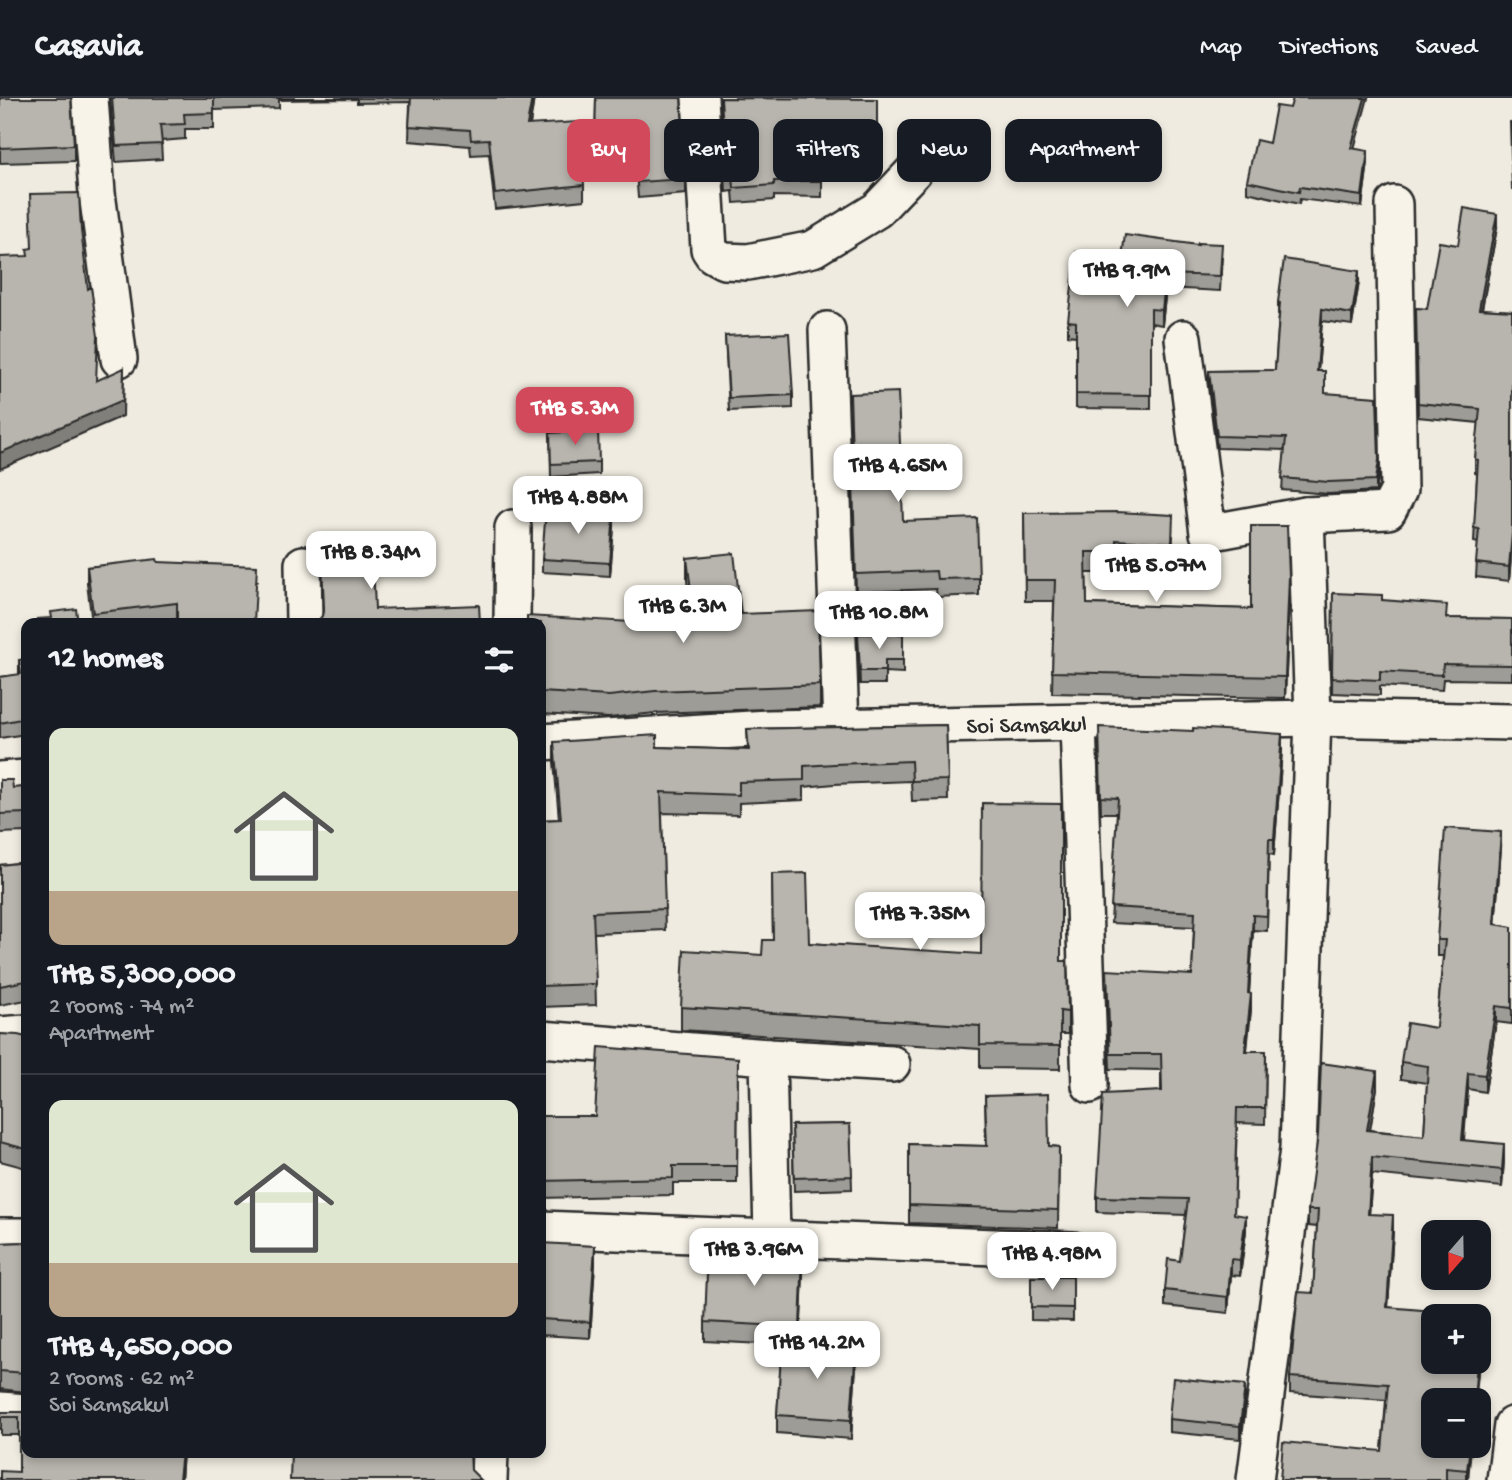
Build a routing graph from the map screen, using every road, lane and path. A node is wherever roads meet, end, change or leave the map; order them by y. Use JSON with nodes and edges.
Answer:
{"nodes":[{"id":1,"x":90,"y":98,"type":"edge"},
{"id":2,"x":700,"y":98,"type":"edge"},
{"id":3,"x":904,"y":182,"type":"edge"},
{"id":4,"x":1394,"y":204,"type":"dead end"},
{"id":5,"x":827,"y":330,"type":"dead end"},
{"id":6,"x":1183,"y":338,"type":"dead end"},
{"id":7,"x":119,"y":359,"type":"dead end"},
{"id":8,"x":1306,"y":515,"type":"junction"},
{"id":9,"x":513,"y":528,"type":"dead end"},
{"id":10,"x":303,"y":564,"type":"dead end"},
{"id":11,"x":304,"y":618,"type":"edge"},
{"id":12,"x":512,"y":618,"type":"edge"},
{"id":13,"x":1313,"y":718,"type":"junction"},
{"id":14,"x":1512,"y":722,"type":"edge"},
{"id":15,"x":1078,"y":723,"type":"junction"},
{"id":16,"x":842,"y":727,"type":"junction"},
{"id":17,"x":546,"y":742,"type":"edge"},
{"id":18,"x":21,"y":778,"type":"edge"},
{"id":19,"x":0,"y":780,"type":"edge"},
{"id":20,"x":21,"y":1033,"type":"edge"},
{"id":21,"x":0,"y":1035,"type":"edge"},
{"id":22,"x":546,"y":1039,"type":"edge"},
{"id":23,"x":768,"y":1056,"type":"junction"},
{"id":24,"x":892,"y":1064,"type":"dead end"},
{"id":25,"x":1090,"y":1085,"type":"dead end"},
{"id":26,"x":546,"y":1229,"type":"edge"},
{"id":27,"x":0,"y":1236,"type":"edge"},
{"id":28,"x":21,"y":1236,"type":"edge"},
{"id":29,"x":772,"y":1238,"type":"junction"},
{"id":30,"x":1073,"y":1250,"type":"dead end"},
{"id":31,"x":0,"y":1410,"type":"edge"},
{"id":32,"x":21,"y":1412,"type":"edge"},
{"id":33,"x":1512,"y":1425,"type":"edge"},
{"id":34,"x":491,"y":1458,"type":"edge"},
{"id":35,"x":489,"y":1480,"type":"edge"},
{"id":36,"x":1255,"y":1480,"type":"edge"},
{"id":37,"x":1505,"y":1480,"type":"edge"}],
"edges":[{"from":1,"to":7,"type":"street"},
{"from":2,"to":3,"type":"street"},
{"from":4,"to":8,"type":"street"},
{"from":5,"to":16,"type":"street"},
{"from":6,"to":8,"type":"street"},
{"from":8,"to":13,"type":"street"},
{"from":9,"to":12,"type":"street"},
{"from":10,"to":11,"type":"street"},
{"from":13,"to":14,"type":"street","name":"Soi Samsakul"},
{"from":13,"to":15,"type":"street","name":"Soi Samsakul"},
{"from":13,"to":36,"type":"street"},
{"from":15,"to":16,"type":"street","name":"Soi Samsakul"},
{"from":15,"to":25,"type":"street"},
{"from":16,"to":17,"type":"street","name":"Soi Samsakul"},
{"from":18,"to":19,"type":"street"},
{"from":20,"to":21,"type":"street"},
{"from":22,"to":23,"type":"street"},
{"from":23,"to":24,"type":"street"},
{"from":23,"to":29,"type":"street"},
{"from":26,"to":29,"type":"street"},
{"from":27,"to":28,"type":"street"},
{"from":29,"to":30,"type":"street"},
{"from":31,"to":32,"type":"street"},
{"from":33,"to":37,"type":"street"},
{"from":34,"to":35,"type":"street"}]}
